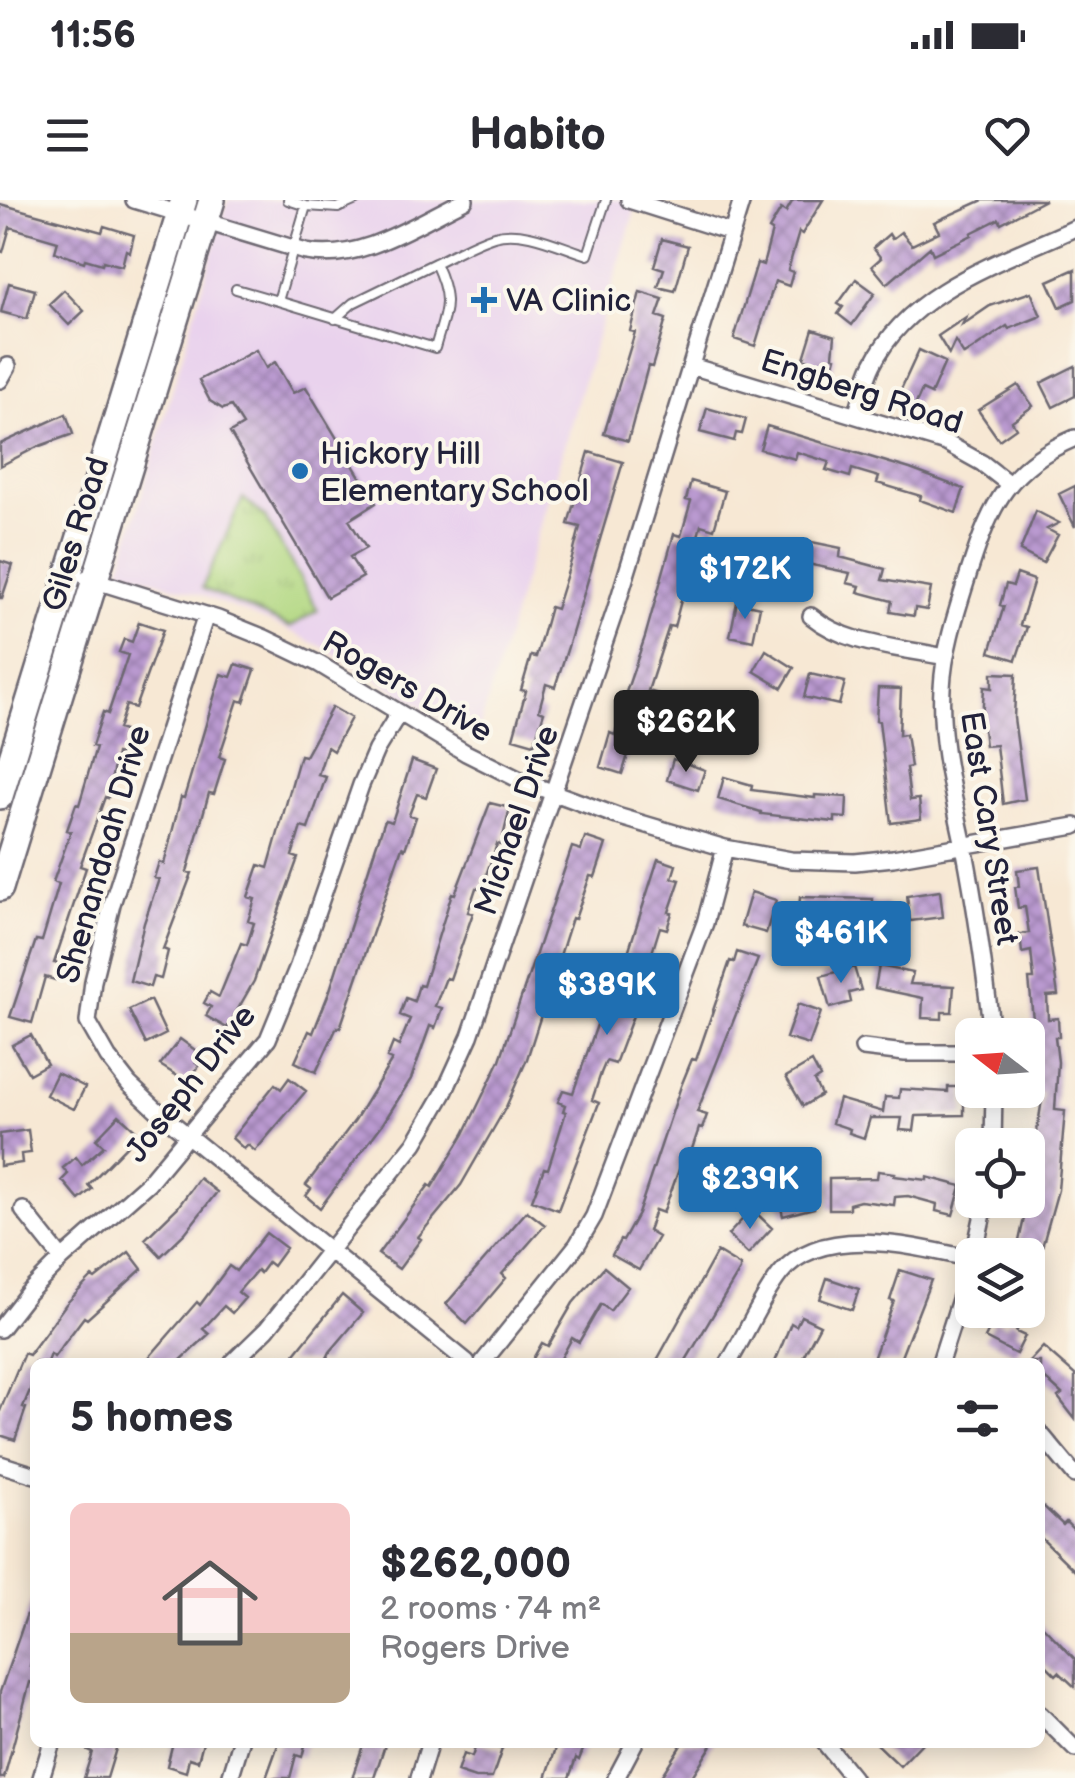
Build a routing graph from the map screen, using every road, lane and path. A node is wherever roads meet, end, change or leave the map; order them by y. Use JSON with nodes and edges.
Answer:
{"nodes":[{"id":1,"x":134,"y":200,"type":"edge"},
{"id":2,"x":288,"y":200,"type":"edge"},
{"id":3,"x":356,"y":200,"type":"edge"},
{"id":4,"x":465,"y":200,"type":"edge"},
{"id":5,"x":606,"y":200,"type":"edge"},
{"id":6,"x":629,"y":200,"type":"edge"},
{"id":7,"x":742,"y":200,"type":"edge"},
{"id":8,"x":306,"y":206,"type":"junction"},
{"id":9,"x":182,"y":207,"type":"edge"},
{"id":10,"x":209,"y":211,"type":"edge"},
{"id":11,"x":1075,"y":228,"type":"edge"},
{"id":12,"x":730,"y":232,"type":"junction"},
{"id":13,"x":293,"y":248,"type":"junction"},
{"id":14,"x":436,"y":263,"type":"junction"},
{"id":15,"x":236,"y":289,"type":"dead end"},
{"id":16,"x":278,"y":302,"type":"junction"},
{"id":17,"x":335,"y":319,"type":"junction"},
{"id":18,"x":691,"y":366,"type":"junction"},
{"id":19,"x":856,"y":415,"type":"junction"},
{"id":20,"x":1075,"y":438,"type":"edge"},
{"id":21,"x":1010,"y":484,"type":"junction"},
{"id":22,"x":69,"y":572,"type":"junction"},
{"id":23,"x":95,"y":580,"type":"junction"},
{"id":24,"x":206,"y":615,"type":"junction"},
{"id":25,"x":810,"y":616,"type":"dead end"},
{"id":26,"x":945,"y":656,"type":"junction"},
{"id":27,"x":399,"y":713,"type":"junction"},
{"id":28,"x":554,"y":794,"type":"junction"},
{"id":29,"x":0,"y":796,"type":"edge"},
{"id":30,"x":1075,"y":826,"type":"edge"},
{"id":31,"x":964,"y":846,"type":"junction"},
{"id":32,"x":725,"y":848,"type":"junction"},
{"id":33,"x":0,"y":888,"type":"edge"},
{"id":34,"x":989,"y":1018,"type":"edge"},
{"id":35,"x":863,"y":1048,"type":"dead end"},
{"id":36,"x":955,"y":1053,"type":"edge"},
{"id":37,"x":188,"y":1136,"type":"junction"},
{"id":38,"x":24,"y":1210,"type":"dead end"},
{"id":39,"x":329,"y":1251,"type":"junction"},
{"id":40,"x":955,"y":1255,"type":"edge"},
{"id":41,"x":62,"y":1259,"type":"junction"},
{"id":42,"x":955,"y":1322,"type":"edge"},
{"id":43,"x":0,"y":1329,"type":"edge"},
{"id":44,"x":236,"y":1358,"type":"edge"},
{"id":45,"x":463,"y":1358,"type":"edge"},
{"id":46,"x":486,"y":1358,"type":"edge"},
{"id":47,"x":732,"y":1358,"type":"edge"},
{"id":48,"x":945,"y":1358,"type":"edge"},
{"id":49,"x":1045,"y":1439,"type":"edge"},
{"id":50,"x":0,"y":1464,"type":"edge"},
{"id":51,"x":30,"y":1473,"type":"edge"},
{"id":52,"x":1075,"y":1475,"type":"edge"},
{"id":53,"x":1045,"y":1719,"type":"edge"},
{"id":54,"x":50,"y":1748,"type":"edge"},
{"id":55,"x":240,"y":1748,"type":"edge"},
{"id":56,"x":428,"y":1748,"type":"edge"},
{"id":57,"x":632,"y":1748,"type":"edge"},
{"id":58,"x":829,"y":1748,"type":"edge"},
{"id":59,"x":1075,"y":1749,"type":"edge"},
{"id":60,"x":41,"y":1778,"type":"edge"},
{"id":61,"x":230,"y":1778,"type":"edge"},
{"id":62,"x":419,"y":1778,"type":"edge"},
{"id":63,"x":616,"y":1778,"type":"edge"},
{"id":64,"x":853,"y":1778,"type":"edge"}],
"edges":[{"from":1,"to":9,"type":"street"},
{"from":2,"to":8,"type":"lane"},
{"from":3,"to":8,"type":"lane"},
{"from":4,"to":13,"type":"street"},
{"from":5,"to":14,"type":"lane"},
{"from":6,"to":12,"type":"street"},
{"from":7,"to":12,"type":"street","name":"Michael Drive"},
{"from":8,"to":13,"type":"lane"},
{"from":9,"to":10,"type":"street"},
{"from":9,"to":22,"type":"main road","name":"Giles Road"},
{"from":10,"to":13,"type":"street"},
{"from":10,"to":23,"type":"main road","name":"Giles Road"},
{"from":11,"to":19,"type":"street"},
{"from":12,"to":18,"type":"street","name":"Michael Drive"},
{"from":13,"to":16,"type":"lane"},
{"from":14,"to":17,"type":"lane"},
{"from":14,"to":17,"type":"lane"},
{"from":15,"to":16,"type":"lane"},
{"from":16,"to":17,"type":"lane"},
{"from":18,"to":19,"type":"street","name":"Engberg Road"},
{"from":18,"to":28,"type":"street","name":"Michael Drive"},
{"from":19,"to":21,"type":"street","name":"Engberg Road"},
{"from":20,"to":21,"type":"street","name":"East Cary Street"},
{"from":21,"to":26,"type":"street","name":"East Cary Street"},
{"from":22,"to":23,"type":"street","name":"Rogers Drive"},
{"from":22,"to":29,"type":"main road","name":"Giles Road"},
{"from":23,"to":24,"type":"street","name":"Rogers Drive"},
{"from":23,"to":33,"type":"main road","name":"Giles Road"},
{"from":24,"to":27,"type":"street","name":"Rogers Drive"},
{"from":24,"to":37,"type":"street","name":"Shenandoah Drive"},
{"from":25,"to":26,"type":"street"},
{"from":26,"to":31,"type":"street","name":"East Cary Street"},
{"from":27,"to":28,"type":"street","name":"Rogers Drive"},
{"from":27,"to":37,"type":"street","name":"Joseph Drive"},
{"from":28,"to":32,"type":"street","name":"Rogers Drive"},
{"from":28,"to":39,"type":"street","name":"Michael Drive"},
{"from":30,"to":31,"type":"street","name":"Rogers Drive"},
{"from":31,"to":32,"type":"street","name":"Rogers Drive"},
{"from":31,"to":34,"type":"street","name":"East Cary Street"},
{"from":32,"to":46,"type":"street"},
{"from":35,"to":36,"type":"street"},
{"from":37,"to":39,"type":"street","name":"Shenandoah Drive"},
{"from":37,"to":41,"type":"street","name":"Joseph Drive"},
{"from":38,"to":41,"type":"street"},
{"from":39,"to":44,"type":"street","name":"Michael Drive"},
{"from":39,"to":45,"type":"street","name":"Shenandoah Drive"},
{"from":40,"to":47,"type":"street"},
{"from":41,"to":43,"type":"street","name":"Joseph Drive"},
{"from":42,"to":48,"type":"street"},
{"from":49,"to":52,"type":"street"},
{"from":50,"to":51,"type":"street"},
{"from":53,"to":59,"type":"street"},
{"from":54,"to":60,"type":"street"},
{"from":55,"to":61,"type":"street"},
{"from":56,"to":62,"type":"street"},
{"from":57,"to":63,"type":"street"},
{"from":58,"to":64,"type":"street"}]}
